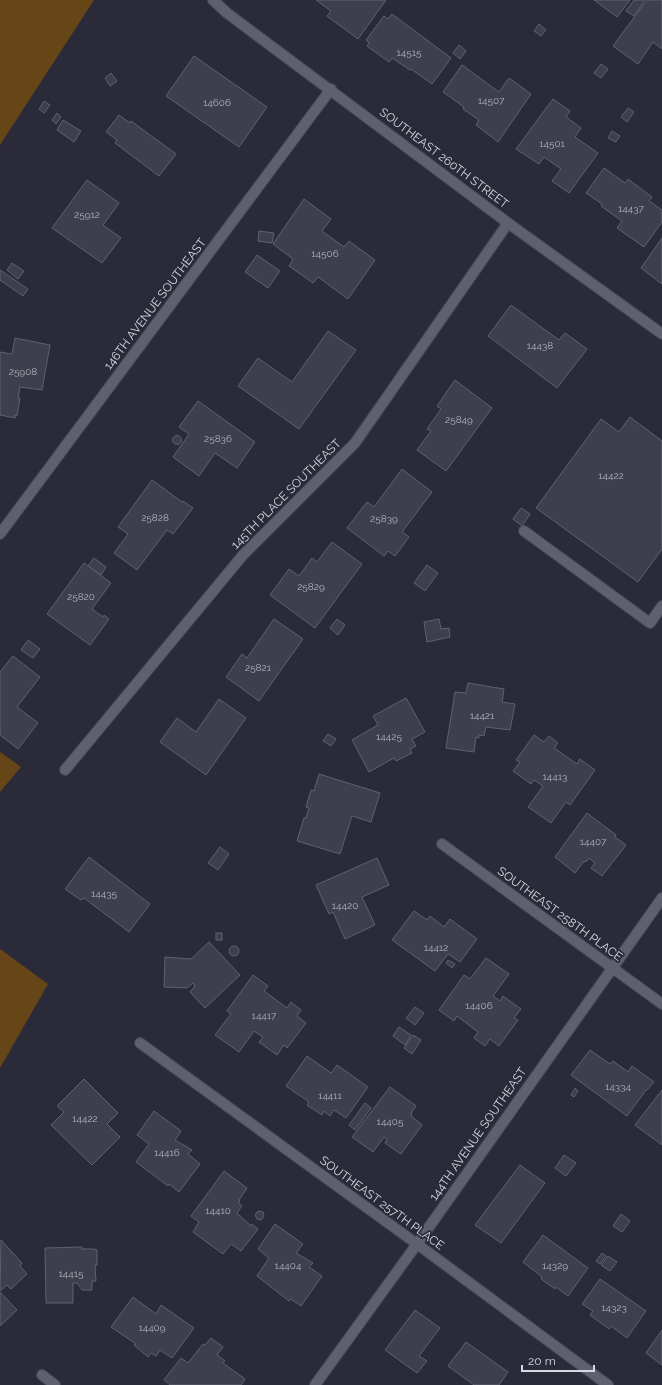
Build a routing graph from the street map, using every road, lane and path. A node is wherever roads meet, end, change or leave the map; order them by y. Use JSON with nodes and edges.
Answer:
{"nodes":[{"id":1,"x":213,"y":0,"type":"edge"},
{"id":2,"x":331,"y":89,"type":"junction"},
{"id":3,"x":508,"y":223,"type":"junction"},
{"id":4,"x":662,"y":334,"type":"edge"},
{"id":5,"x":524,"y":531,"type":"dead end"},
{"id":6,"x":0,"y":534,"type":"edge"},
{"id":7,"x":662,"y":606,"type":"edge"},
{"id":8,"x":65,"y":770,"type":"dead end"},
{"id":9,"x":442,"y":844,"type":"dead end"},
{"id":10,"x":662,"y":898,"type":"edge"},
{"id":11,"x":612,"y":968,"type":"junction"},
{"id":12,"x":662,"y":1004,"type":"edge"},
{"id":13,"x":140,"y":1043,"type":"dead end"},
{"id":14,"x":417,"y":1244,"type":"junction"},
{"id":15,"x":42,"y":1375,"type":"dead end"},
{"id":16,"x":56,"y":1385,"type":"edge"},
{"id":17,"x":315,"y":1385,"type":"edge"},
{"id":18,"x":608,"y":1385,"type":"edge"}],
"edges":[{"from":1,"to":2,"type":"street","name":"SOUTHEAST 260TH STREET"},
{"from":2,"to":3,"type":"street","name":"SOUTHEAST 260TH STREET"},
{"from":2,"to":6,"type":"street","name":"146TH AVENUE SOUTHEAST"},
{"from":3,"to":4,"type":"street","name":"SOUTHEAST 260TH STREET"},
{"from":3,"to":8,"type":"street","name":"145TH PLACE SOUTHEAST"},
{"from":5,"to":7,"type":"street"},
{"from":9,"to":11,"type":"street","name":"SOUTHEAST 258TH PLACE"},
{"from":10,"to":11,"type":"street","name":"144TH AVENUE SOUTHEAST"},
{"from":11,"to":12,"type":"street","name":"SOUTHEAST 258TH PLACE"},
{"from":11,"to":14,"type":"street","name":"144TH AVENUE SOUTHEAST"},
{"from":13,"to":14,"type":"street","name":"SOUTHEAST 257TH PLACE"},
{"from":14,"to":17,"type":"street","name":"144TH AVENUE SOUTHEAST"},
{"from":14,"to":18,"type":"street","name":"SOUTHEAST 257TH PLACE"},
{"from":15,"to":16,"type":"street"}]}
